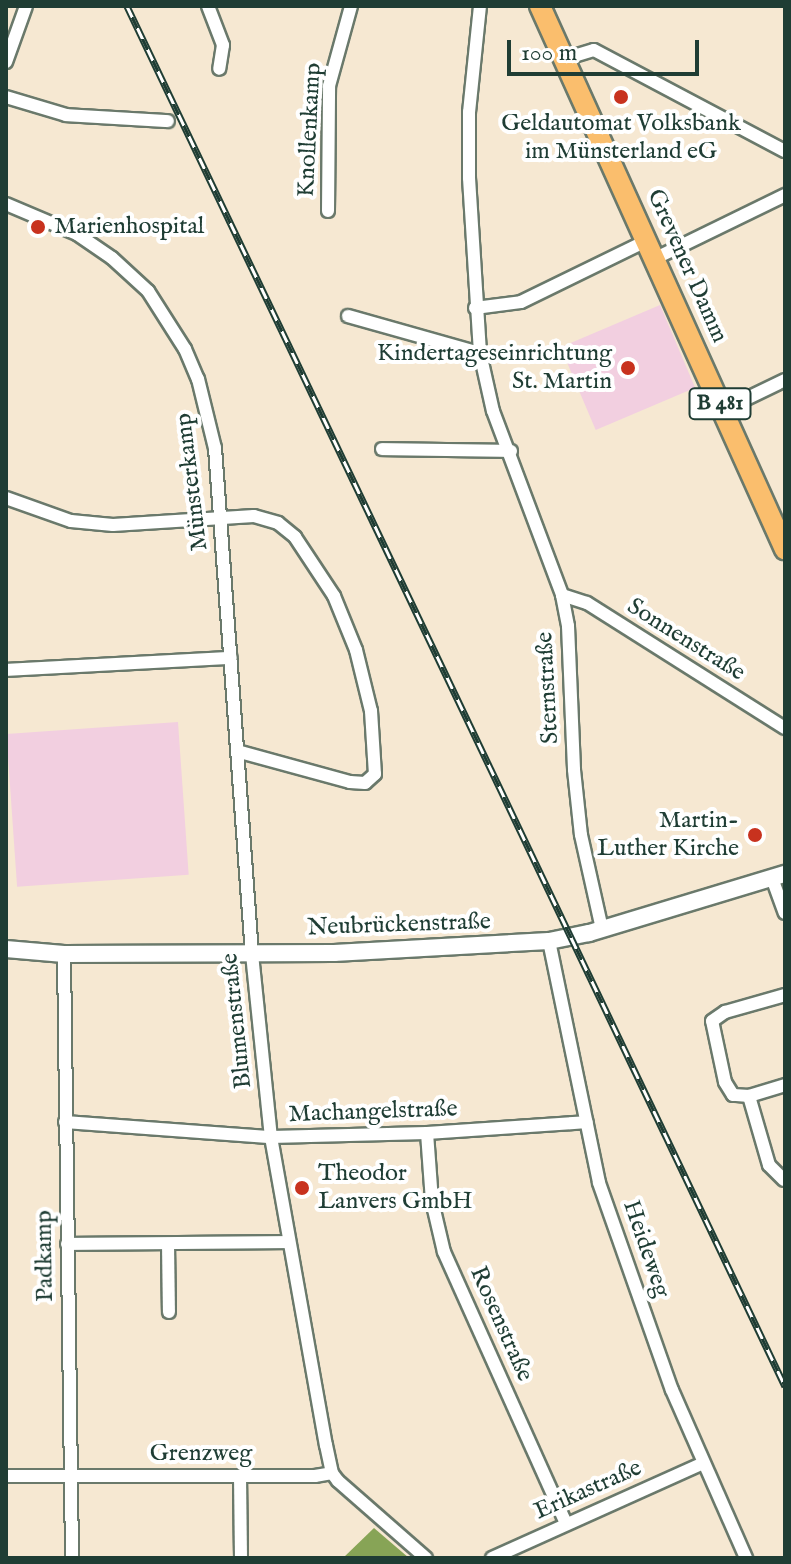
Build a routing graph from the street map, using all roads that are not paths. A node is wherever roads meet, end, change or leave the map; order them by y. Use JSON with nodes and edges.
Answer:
{"nodes":[{"id":1,"x":26,"y":6,"type":"edge"},
{"id":2,"x":208,"y":6,"type":"edge"},
{"id":3,"x":351,"y":6,"type":"edge"},
{"id":4,"x":540,"y":6,"type":"edge"},
{"id":5,"x":478,"y":7,"type":"edge"},
{"id":6,"x":564,"y":59,"type":"junction"},
{"id":7,"x":6,"y":62,"type":"edge"},
{"id":8,"x":219,"y":69,"type":"dead end"},
{"id":9,"x":6,"y":97,"type":"edge"},
{"id":10,"x":168,"y":121,"type":"dead end"},
{"id":11,"x":785,"y":151,"type":"edge"},
{"id":12,"x":785,"y":195,"type":"edge"},
{"id":13,"x":6,"y":204,"type":"edge"},
{"id":14,"x":328,"y":211,"type":"dead end"},
{"id":15,"x":652,"y":249,"type":"junction"},
{"id":16,"x":475,"y":308,"type":"junction"},
{"id":17,"x":348,"y":316,"type":"dead end"},
{"id":18,"x":480,"y":353,"type":"junction"},
{"id":19,"x":785,"y":380,"type":"edge"},
{"id":20,"x":723,"y":410,"type":"junction"},
{"id":21,"x":382,"y":449,"type":"dead end"},
{"id":22,"x":511,"y":451,"type":"junction"},
{"id":23,"x":6,"y":498,"type":"edge"},
{"id":24,"x":219,"y":518,"type":"junction"},
{"id":25,"x":785,"y":549,"type":"edge"},
{"id":26,"x":562,"y":595,"type":"junction"},
{"id":27,"x":231,"y":658,"type":"junction"},
{"id":28,"x":6,"y":670,"type":"edge"},
{"id":29,"x":785,"y":728,"type":"edge"},
{"id":30,"x":237,"y":751,"type":"junction"},
{"id":31,"x":779,"y":876,"type":"edge"},
{"id":32,"x":785,"y":913,"type":"edge"},
{"id":33,"x":602,"y":929,"type":"junction"},
{"id":34,"x":549,"y":941,"type":"junction"},
{"id":35,"x":6,"y":949,"type":"edge"},
{"id":36,"x":64,"y":954,"type":"junction"},
{"id":37,"x":252,"y":954,"type":"junction"},
{"id":38,"x":785,"y":995,"type":"edge"},
{"id":39,"x":785,"y":1085,"type":"edge"},
{"id":40,"x":749,"y":1096,"type":"junction"},
{"id":41,"x":65,"y":1122,"type":"junction"},
{"id":42,"x":587,"y":1122,"type":"junction"},
{"id":43,"x":427,"y":1133,"type":"junction"},
{"id":44,"x":271,"y":1137,"type":"junction"},
{"id":45,"x":784,"y":1180,"type":"edge"},
{"id":46,"x":288,"y":1242,"type":"junction"},
{"id":47,"x":67,"y":1244,"type":"junction"},
{"id":48,"x":168,"y":1244,"type":"junction"},
{"id":49,"x":169,"y":1312,"type":"dead end"},
{"id":50,"x":703,"y":1463,"type":"junction"},
{"id":51,"x":332,"y":1473,"type":"junction"},
{"id":52,"x":6,"y":1476,"type":"edge"},
{"id":53,"x":69,"y":1476,"type":"junction"},
{"id":54,"x":240,"y":1476,"type":"junction"},
{"id":55,"x":566,"y":1524,"type":"junction"},
{"id":56,"x":72,"y":1558,"type":"edge"},
{"id":57,"x":241,"y":1558,"type":"edge"},
{"id":58,"x":426,"y":1558,"type":"edge"},
{"id":59,"x":492,"y":1558,"type":"edge"},
{"id":60,"x":746,"y":1558,"type":"edge"}],
"edges":[{"from":1,"to":7,"type":"street"},
{"from":2,"to":8,"type":"street"},
{"from":3,"to":14,"type":"street","name":"Knollenkamp"},
{"from":4,"to":6,"type":"main road","name":"Grevener Damm","number":"B 481"},
{"from":5,"to":16,"type":"street","name":"Sternstraße"},
{"from":6,"to":11,"type":"street"},
{"from":6,"to":15,"type":"main road","name":"Grevener Damm","number":"B 481"},
{"from":9,"to":10,"type":"street"},
{"from":12,"to":15,"type":"street"},
{"from":13,"to":24,"type":"street","name":"Münsterkamp"},
{"from":15,"to":16,"type":"street"},
{"from":15,"to":20,"type":"main road","name":"Grevener Damm","number":"B 481"},
{"from":16,"to":18,"type":"street","name":"Sternstraße"},
{"from":17,"to":18,"type":"street"},
{"from":18,"to":22,"type":"street","name":"Sternstraße"},
{"from":19,"to":20,"type":"street"},
{"from":20,"to":25,"type":"main road","name":"Grevener Damm","number":"B 481"},
{"from":21,"to":22,"type":"street"},
{"from":22,"to":26,"type":"street","name":"Sternstraße"},
{"from":23,"to":24,"type":"street"},
{"from":24,"to":27,"type":"street","name":"Münsterkamp"},
{"from":24,"to":30,"type":"street"},
{"from":26,"to":29,"type":"street","name":"Sonnenstraße"},
{"from":26,"to":33,"type":"street","name":"Sternstraße"},
{"from":27,"to":28,"type":"street"},
{"from":27,"to":30,"type":"street","name":"Blumenstraße"},
{"from":30,"to":37,"type":"street","name":"Blumenstraße"},
{"from":31,"to":32,"type":"street"},
{"from":31,"to":33,"type":"street","name":"Neubrückenstraße"},
{"from":33,"to":34,"type":"street","name":"Neubrückenstraße"},
{"from":34,"to":37,"type":"street","name":"Neubrückenstraße"},
{"from":34,"to":42,"type":"street","name":"Heideweg"},
{"from":35,"to":36,"type":"street","name":"Neubrückenstraße"},
{"from":36,"to":37,"type":"street","name":"Neubrückenstraße"},
{"from":36,"to":41,"type":"street","name":"Padkamp"},
{"from":37,"to":44,"type":"street","name":"Blumenstraße"},
{"from":38,"to":40,"type":"street"},
{"from":39,"to":40,"type":"street"},
{"from":40,"to":45,"type":"street"},
{"from":41,"to":44,"type":"street","name":"Machangelstraße"},
{"from":41,"to":47,"type":"street","name":"Padkamp"},
{"from":42,"to":43,"type":"street","name":"Machangelstraße"},
{"from":42,"to":50,"type":"street","name":"Heideweg"},
{"from":43,"to":44,"type":"street","name":"Machangelstraße"},
{"from":43,"to":55,"type":"street","name":"Rosenstraße"},
{"from":44,"to":46,"type":"street","name":"Blumenstraße"},
{"from":46,"to":48,"type":"street"},
{"from":46,"to":51,"type":"street","name":"Blumenstraße"},
{"from":47,"to":48,"type":"street"},
{"from":47,"to":53,"type":"street","name":"Padkamp"},
{"from":48,"to":49,"type":"street"},
{"from":50,"to":55,"type":"street","name":"Erikastraße"},
{"from":50,"to":60,"type":"street","name":"Heideweg"},
{"from":51,"to":54,"type":"street","name":"Grenzweg"},
{"from":51,"to":58,"type":"street"},
{"from":52,"to":53,"type":"street","name":"Grenzweg"},
{"from":53,"to":54,"type":"street","name":"Grenzweg"},
{"from":53,"to":56,"type":"street","name":"Padkamp"},
{"from":54,"to":57,"type":"street"},
{"from":55,"to":59,"type":"street","name":"Erikastraße"}]}
